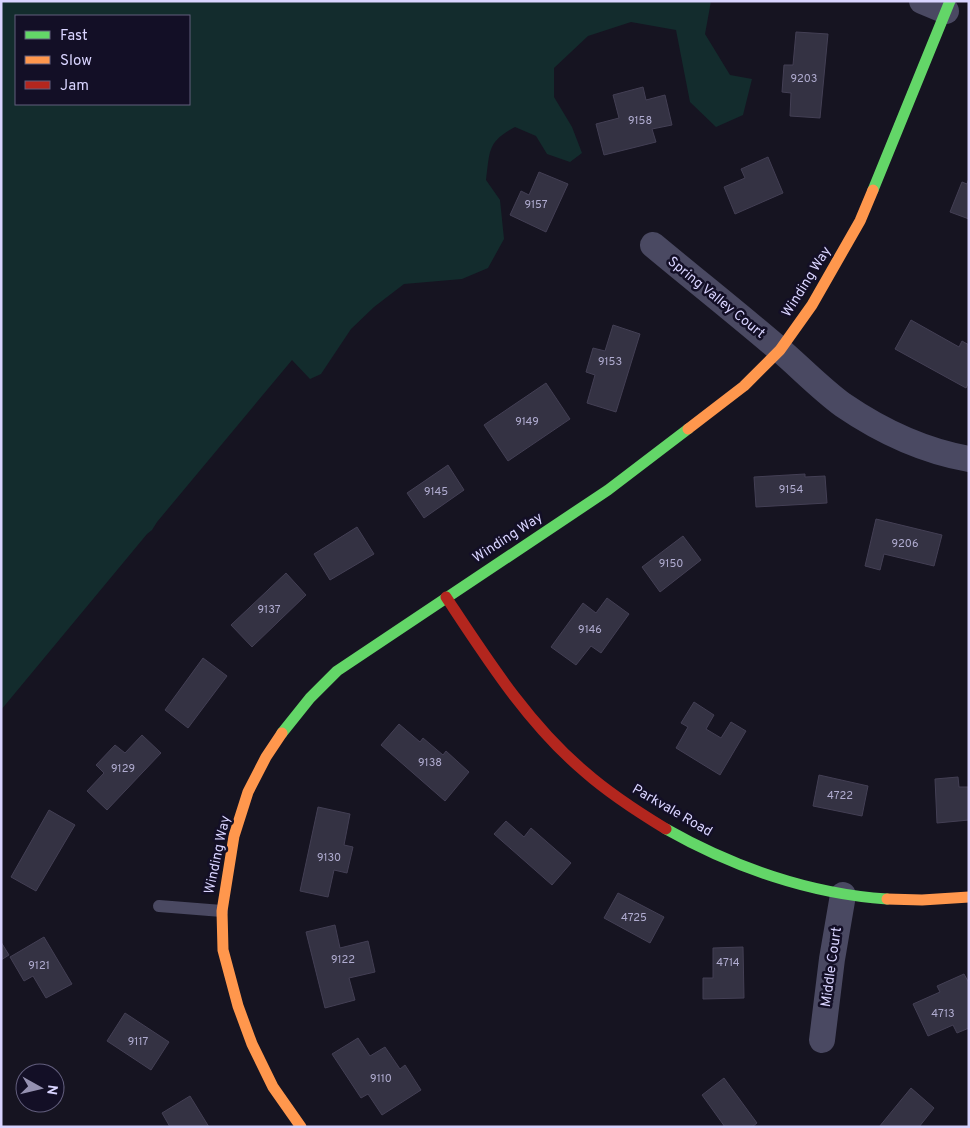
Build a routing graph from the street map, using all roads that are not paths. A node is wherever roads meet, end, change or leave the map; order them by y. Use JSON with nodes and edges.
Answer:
{"nodes":[{"id":1,"x":922,"y":1,"type":"edge"},
{"id":2,"x":948,"y":6,"type":"edge"},
{"id":3,"x":653,"y":246,"type":"dead end"},
{"id":4,"x":780,"y":350,"type":"junction"},
{"id":5,"x":969,"y":459,"type":"edge"},
{"id":6,"x":446,"y":597,"type":"junction"},
{"id":7,"x":843,"y":895,"type":"junction"},
{"id":8,"x":969,"y":896,"type":"edge"},
{"id":9,"x":159,"y":906,"type":"dead end"},
{"id":10,"x":222,"y":911,"type":"junction"},
{"id":11,"x":822,"y":1040,"type":"dead end"},
{"id":12,"x":301,"y":1127,"type":"edge"}],
"edges":[{"from":1,"to":2,"type":"street"},
{"from":2,"to":4,"type":"street","name":"Winding Way"},
{"from":3,"to":4,"type":"street","name":"Spring Valley Court"},
{"from":4,"to":5,"type":"street","name":"Spring Valley Court"},
{"from":4,"to":6,"type":"street","name":"Winding Way"},
{"from":6,"to":7,"type":"street","name":"Parkvale Road"},
{"from":6,"to":10,"type":"street","name":"Winding Way"},
{"from":7,"to":8,"type":"street","name":"Parkvale Road"},
{"from":7,"to":11,"type":"street","name":"Middle Court"},
{"from":9,"to":10,"type":"lane"},
{"from":10,"to":12,"type":"street","name":"Winding Way"}]}
